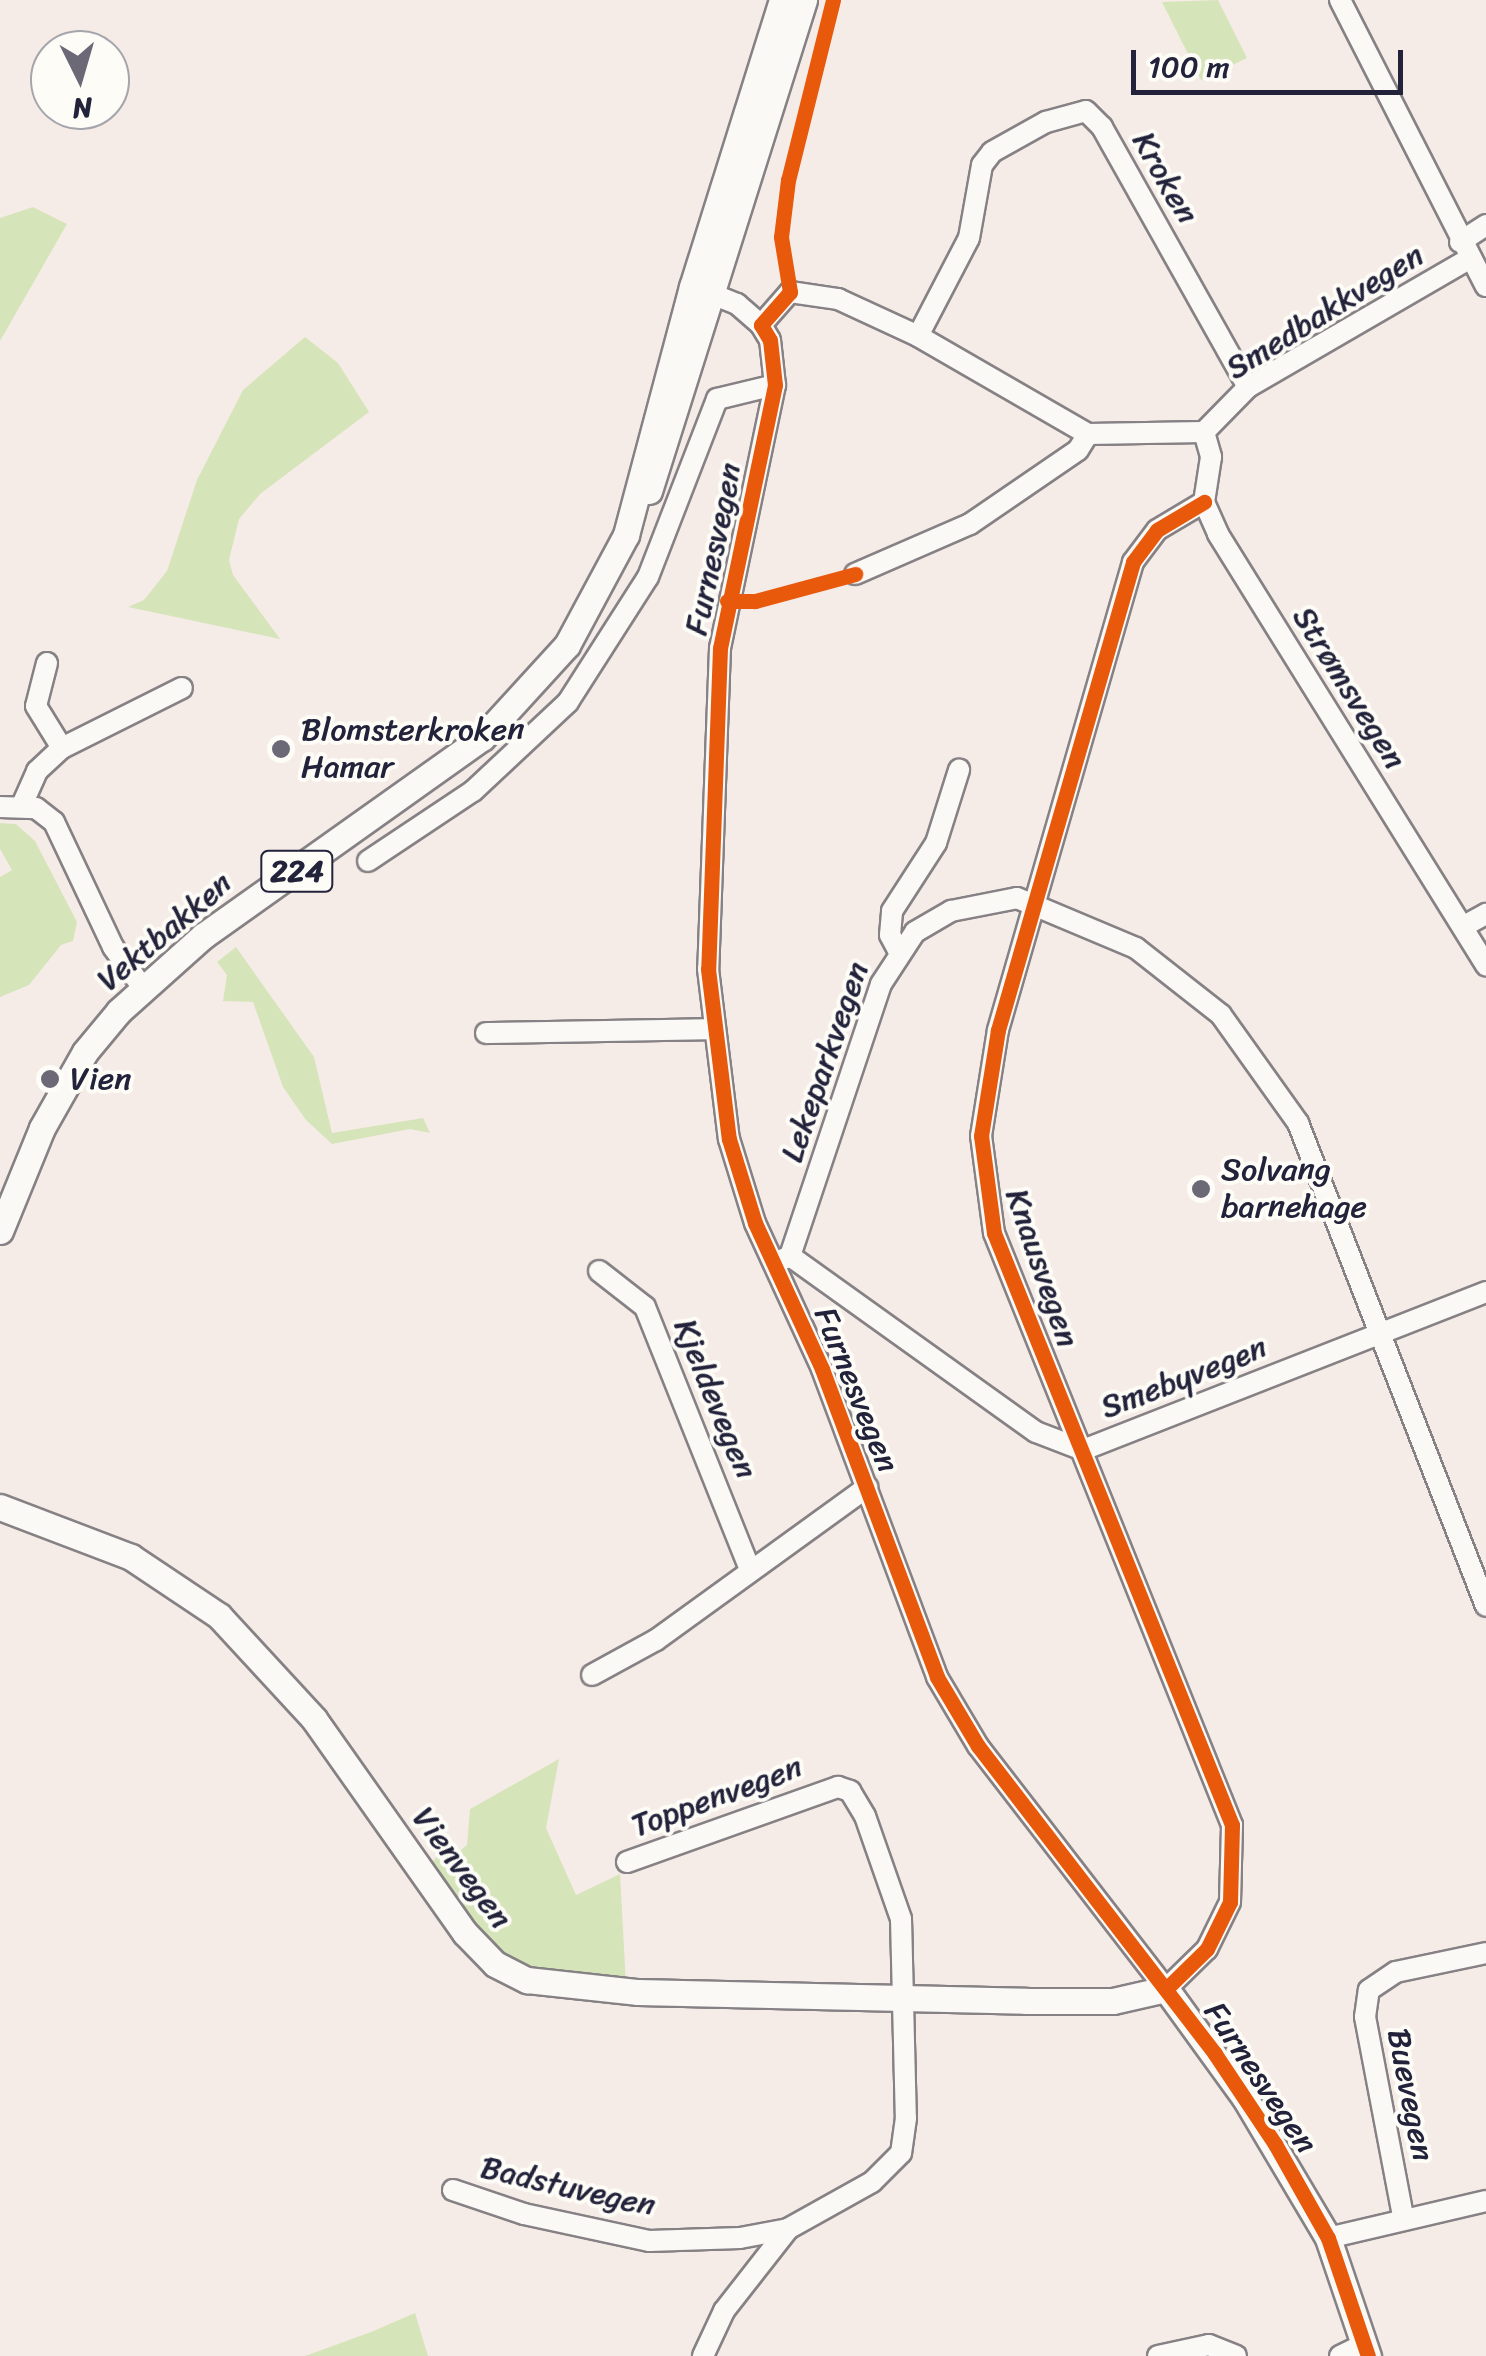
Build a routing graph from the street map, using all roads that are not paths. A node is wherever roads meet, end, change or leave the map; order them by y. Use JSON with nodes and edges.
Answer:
{"nodes":[{"id":1,"x":782,"y":0,"type":"edge"},
{"id":2,"x":804,"y":0,"type":"edge"},
{"id":3,"x":1340,"y":0,"type":"edge"},
{"id":4,"x":1486,"y":225,"type":"edge"},
{"id":5,"x":1464,"y":251,"type":"junction"},
{"id":6,"x":1486,"y":286,"type":"edge"},
{"id":7,"x":704,"y":290,"type":"junction"},
{"id":8,"x":761,"y":325,"type":"junction"},
{"id":9,"x":918,"y":336,"type":"junction"},
{"id":10,"x":775,"y":385,"type":"junction"},
{"id":11,"x":1248,"y":387,"type":"junction"},
{"id":12,"x":1204,"y":432,"type":"junction"},
{"id":13,"x":1088,"y":434,"type":"junction"},
{"id":14,"x":1204,"y":502,"type":"junction"},
{"id":15,"x":854,"y":574,"type":"dead end"},
{"id":16,"x":47,"y":663,"type":"dead end"},
{"id":17,"x":182,"y":688,"type":"dead end"},
{"id":18,"x":62,"y":748,"type":"junction"},
{"id":19,"x":958,"y":770,"type":"dead end"},
{"id":20,"x":22,"y":805,"type":"junction"},
{"id":21,"x":0,"y":807,"type":"edge"},
{"id":22,"x":368,"y":860,"type":"dead end"},
{"id":23,"x":1034,"y":906,"type":"junction"},
{"id":24,"x":1486,"y":914,"type":"edge"},
{"id":25,"x":1464,"y":926,"type":"junction"},
{"id":26,"x":898,"y":950,"type":"junction"},
{"id":27,"x":1486,"y":965,"type":"edge"},
{"id":28,"x":143,"y":988,"type":"junction"},
{"id":29,"x":711,"y":1030,"type":"junction"},
{"id":30,"x":486,"y":1032,"type":"dead end"},
{"id":31,"x":0,"y":1230,"type":"edge"},
{"id":32,"x":781,"y":1260,"type":"junction"},
{"id":33,"x":599,"y":1272,"type":"dead end"},
{"id":34,"x":1486,"y":1292,"type":"edge"},
{"id":35,"x":1381,"y":1333,"type":"junction"},
{"id":36,"x":1082,"y":1450,"type":"junction"},
{"id":37,"x":867,"y":1487,"type":"junction"},
{"id":38,"x":0,"y":1507,"type":"edge"},
{"id":39,"x":750,"y":1569,"type":"junction"},
{"id":40,"x":1486,"y":1606,"type":"edge"},
{"id":41,"x":592,"y":1676,"type":"dead end"},
{"id":42,"x":627,"y":1862,"type":"dead end"},
{"id":43,"x":1486,"y":1953,"type":"edge"},
{"id":44,"x":1166,"y":1989,"type":"junction"},
{"id":45,"x":906,"y":1998,"type":"junction"},
{"id":46,"x":453,"y":2190,"type":"dead end"},
{"id":47,"x":1486,"y":2201,"type":"edge"},
{"id":48,"x":1403,"y":2216,"type":"junction"},
{"id":49,"x":788,"y":2229,"type":"junction"},
{"id":50,"x":1328,"y":2238,"type":"junction"},
{"id":51,"x":1367,"y":2350,"type":"edge"},
{"id":52,"x":703,"y":2356,"type":"edge"},
{"id":53,"x":1158,"y":2356,"type":"edge"},
{"id":54,"x":1236,"y":2356,"type":"edge"},
{"id":55,"x":1340,"y":2356,"type":"edge"}],
"edges":[{"from":1,"to":7,"type":"main road","number":"224"},
{"from":2,"to":7,"type":"main road","number":"224"},
{"from":3,"to":5,"type":"street"},
{"from":4,"to":5,"type":"street","name":"Smedbakkvegen"},
{"from":5,"to":6,"type":"street"},
{"from":5,"to":11,"type":"street","name":"Smedbakkvegen"},
{"from":7,"to":8,"type":"street"},
{"from":7,"to":28,"type":"main road","name":"Vektbakken","number":"224"},
{"from":8,"to":9,"type":"street"},
{"from":8,"to":10,"type":"street","name":"Furnesvegen"},
{"from":9,"to":11,"type":"street","name":"Kroken"},
{"from":9,"to":13,"type":"street"},
{"from":10,"to":22,"type":"street"},
{"from":10,"to":29,"type":"street","name":"Furnesvegen"},
{"from":11,"to":12,"type":"street","name":"Smedbakkvegen"},
{"from":12,"to":13,"type":"street"},
{"from":12,"to":14,"type":"street"},
{"from":13,"to":15,"type":"street"},
{"from":14,"to":23,"type":"street","name":"Knausvegen"},
{"from":14,"to":25,"type":"street","name":"Strømsvegen"},
{"from":16,"to":18,"type":"street"},
{"from":17,"to":18,"type":"street"},
{"from":18,"to":20,"type":"street"},
{"from":19,"to":26,"type":"street"},
{"from":20,"to":21,"type":"street"},
{"from":20,"to":28,"type":"street"},
{"from":23,"to":26,"type":"street","name":"Lekeparkvegen"},
{"from":23,"to":35,"type":"street","name":"Lekeparkvegen"},
{"from":23,"to":36,"type":"street","name":"Knausvegen"},
{"from":24,"to":25,"type":"street"},
{"from":25,"to":27,"type":"street","name":"Strømsvegen"},
{"from":26,"to":32,"type":"street","name":"Lekeparkvegen"},
{"from":28,"to":31,"type":"main road","name":"Vektbakken","number":"224"},
{"from":29,"to":30,"type":"street"},
{"from":29,"to":32,"type":"street","name":"Furnesvegen"},
{"from":32,"to":36,"type":"street","name":"Smebyvegen"},
{"from":32,"to":37,"type":"street","name":"Furnesvegen"},
{"from":33,"to":39,"type":"street","name":"Kjeldevegen"},
{"from":34,"to":35,"type":"street","name":"Smebyvegen"},
{"from":35,"to":36,"type":"street","name":"Smebyvegen"},
{"from":35,"to":40,"type":"street","name":"Lekeparkvegen"},
{"from":36,"to":44,"type":"street","name":"Knausvegen"},
{"from":37,"to":39,"type":"street"},
{"from":37,"to":44,"type":"street","name":"Furnesvegen"},
{"from":38,"to":45,"type":"main road","name":"Vienvegen"},
{"from":39,"to":41,"type":"street"},
{"from":42,"to":45,"type":"street","name":"Toppenvegen"},
{"from":43,"to":48,"type":"street","name":"Buevegen"},
{"from":44,"to":45,"type":"main road","name":"Vienvegen"},
{"from":44,"to":50,"type":"main road","name":"Furnesvegen"},
{"from":45,"to":49,"type":"street"},
{"from":46,"to":49,"type":"street","name":"Badstuvegen"},
{"from":47,"to":48,"type":"street"},
{"from":48,"to":50,"type":"street"},
{"from":49,"to":52,"type":"street"},
{"from":50,"to":51,"type":"main road","name":"Furnesvegen"},
{"from":51,"to":55,"type":"street"},
{"from":53,"to":54,"type":"street"}]}
